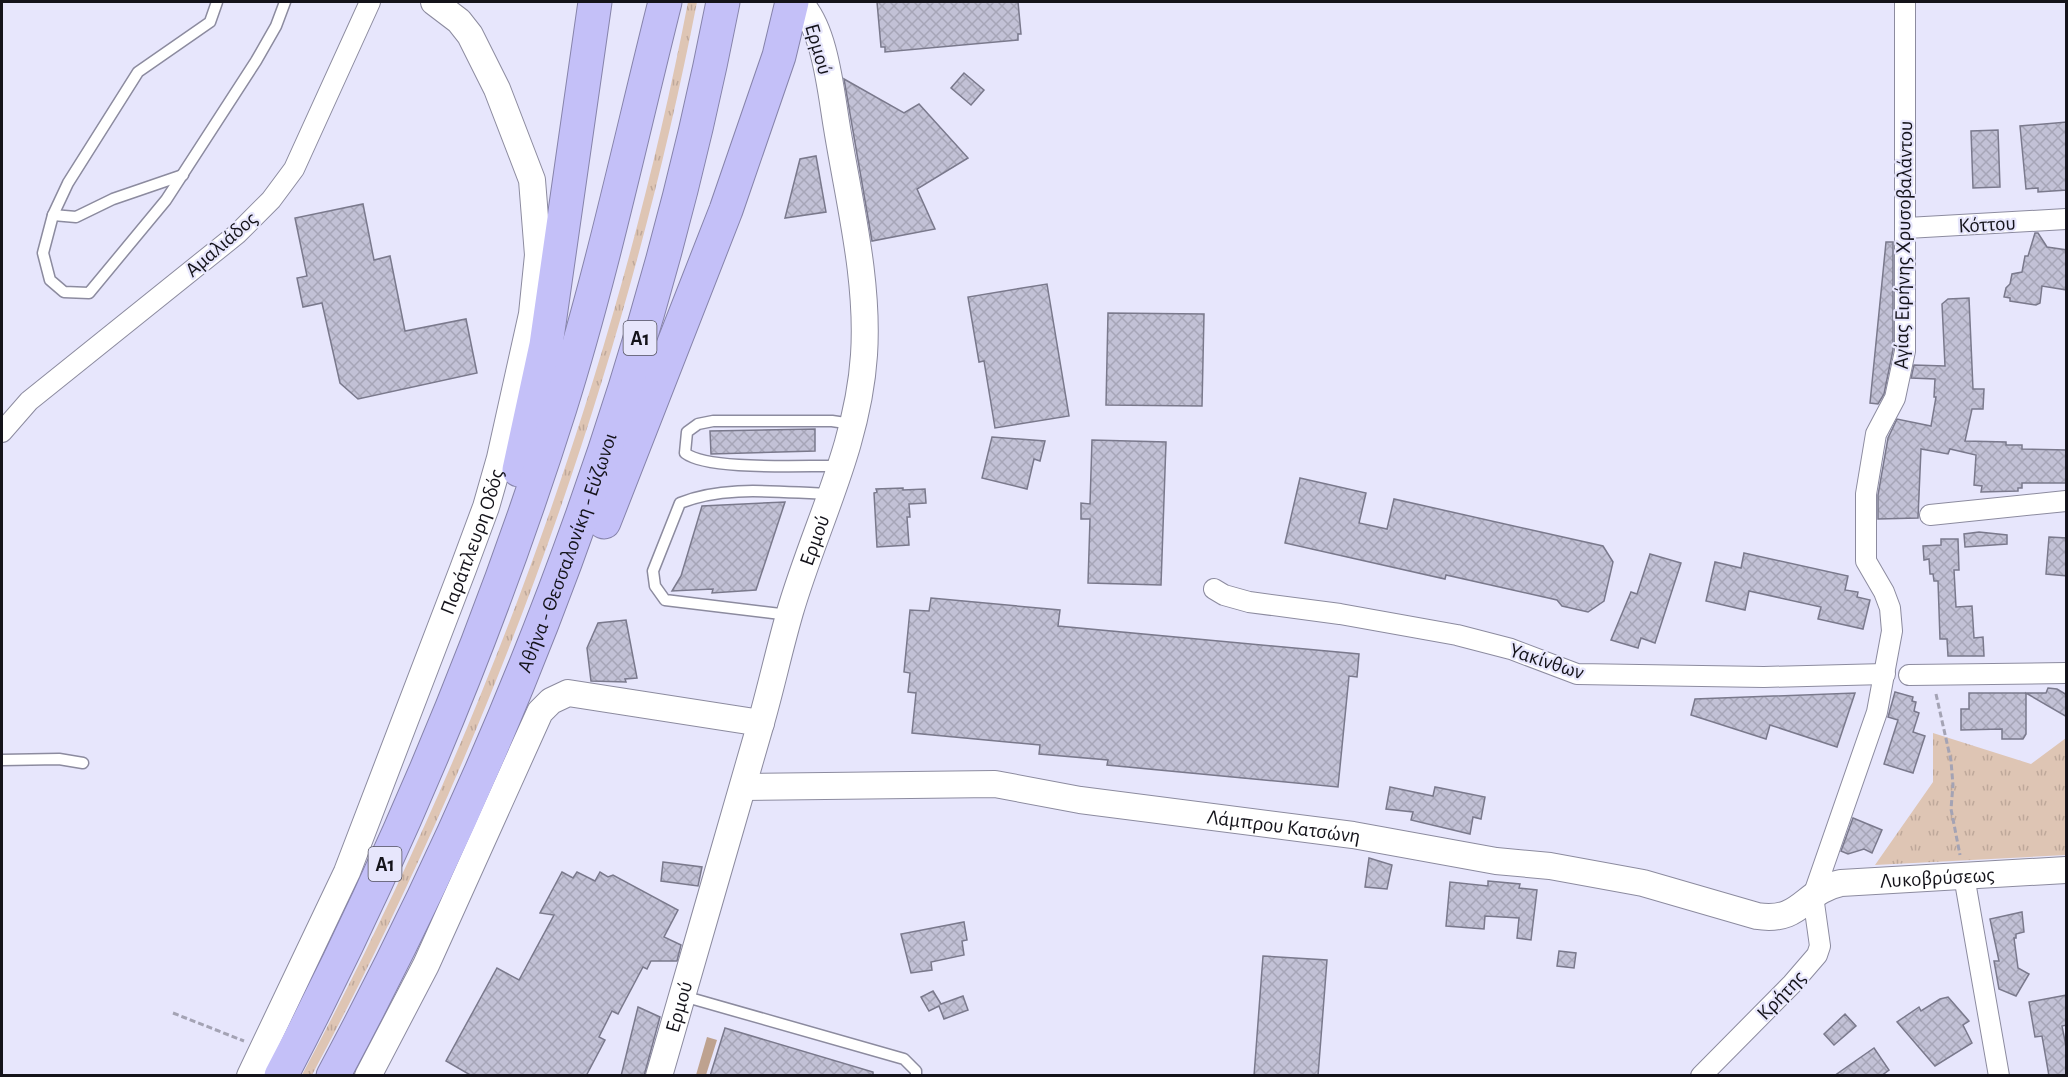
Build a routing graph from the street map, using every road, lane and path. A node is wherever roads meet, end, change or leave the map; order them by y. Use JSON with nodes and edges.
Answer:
{"nodes":[{"id":1,"x":217,"y":2,"type":"edge"},
{"id":2,"x":285,"y":2,"type":"edge"},
{"id":3,"x":370,"y":2,"type":"edge"},
{"id":4,"x":434,"y":2,"type":"edge"},
{"id":5,"x":595,"y":2,"type":"edge"},
{"id":6,"x":665,"y":2,"type":"edge"},
{"id":7,"x":723,"y":2,"type":"edge"},
{"id":8,"x":792,"y":2,"type":"edge"},
{"id":9,"x":798,"y":2,"type":"edge"},
{"id":10,"x":1905,"y":2,"type":"edge"},
{"id":11,"x":183,"y":175,"type":"junction"},
{"id":12,"x":54,"y":215,"type":"junction"},
{"id":13,"x":2067,"y":219,"type":"edge"},
{"id":14,"x":1907,"y":228,"type":"junction"},
{"id":15,"x":852,"y":424,"type":"junction"},
{"id":16,"x":2,"y":432,"type":"edge"},
{"id":17,"x":843,"y":466,"type":"junction"},
{"id":18,"x":833,"y":494,"type":"junction"},
{"id":19,"x":2067,"y":501,"type":"edge"},
{"id":20,"x":1930,"y":515,"type":"dead end"},
{"id":21,"x":1215,"y":589,"type":"dead end"},
{"id":22,"x":789,"y":615,"type":"junction"},
{"id":23,"x":475,"y":646,"type":"junction"},
{"id":24,"x":527,"y":666,"type":"junction"},
{"id":25,"x":2067,"y":673,"type":"edge"},
{"id":26,"x":1885,"y":674,"type":"junction"},
{"id":27,"x":1909,"y":675,"type":"dead end"},
{"id":28,"x":1929,"y":675,"type":"junction"},
{"id":29,"x":761,"y":723,"type":"junction"},
{"id":30,"x":2,"y":760,"type":"edge"},
{"id":31,"x":83,"y":763,"type":"dead end"},
{"id":32,"x":743,"y":787,"type":"junction"},
{"id":33,"x":2067,"y":870,"type":"edge"},
{"id":34,"x":1964,"y":876,"type":"junction"},
{"id":35,"x":1813,"y":896,"type":"junction"},
{"id":36,"x":681,"y":995,"type":"junction"},
{"id":37,"x":173,"y":1013,"type":"dead end"},
{"id":38,"x":273,"y":1062,"type":"edge"},
{"id":39,"x":250,"y":1076,"type":"edge"},
{"id":40,"x":333,"y":1076,"type":"edge"},
{"id":41,"x":368,"y":1076,"type":"edge"},
{"id":42,"x":659,"y":1076,"type":"edge"},
{"id":43,"x":916,"y":1076,"type":"edge"},
{"id":44,"x":1701,"y":1076,"type":"edge"},
{"id":45,"x":1999,"y":1076,"type":"edge"}],
"edges":[{"from":1,"to":12,"type":"lane"},
{"from":2,"to":11,"type":"lane"},
{"from":3,"to":16,"type":"street","name":"Αμαλιάδος"},
{"from":4,"to":38,"type":"street","name":"Παράπλευρη Οδός"},
{"from":5,"to":23,"type":"highway"},
{"from":6,"to":23,"type":"highway","number":"Α1"},
{"from":7,"to":24,"type":"highway","name":"Αθήνα - Θεσσαλονίκη - Εύζωνοι","number":"Α1"},
{"from":8,"to":24,"type":"highway"},
{"from":9,"to":15,"type":"street","name":"Ερμού"},
{"from":10,"to":14,"type":"street","name":"Αγίας Ειρήνης Χρυσοβαλάντου"},
{"from":11,"to":12,"type":"lane"},
{"from":11,"to":12,"type":"lane"},
{"from":13,"to":14,"type":"street","name":"Κόττου"},
{"from":14,"to":26,"type":"street","name":"Αγίας Ειρήνης Χρυσοβαλάντου"},
{"from":15,"to":17,"type":"street","name":"Ερμού"},
{"from":15,"to":17,"type":"lane"},
{"from":17,"to":18,"type":"street","name":"Ερμού"},
{"from":18,"to":22,"type":"street","name":"Ερμού"},
{"from":18,"to":22,"type":"lane"},
{"from":19,"to":20,"type":"street"},
{"from":21,"to":26,"type":"street","name":"Υακίνθων"},
{"from":22,"to":29,"type":"street","name":"Ερμού"},
{"from":23,"to":38,"type":"highway","number":"Α1"},
{"from":24,"to":40,"type":"highway","name":"Αθήνα - Θεσσαλονίκη - Εύζωνοι","number":"Α1"},
{"from":25,"to":28,"type":"street"},
{"from":26,"to":35,"type":"street","name":"Αγίας Ειρήνης Χρυσοβαλάντου"},
{"from":27,"to":28,"type":"street"},
{"from":28,"to":34,"type":"path"},
{"from":29,"to":32,"type":"street","name":"Ερμού"},
{"from":29,"to":41,"type":"street"},
{"from":30,"to":31,"type":"lane"},
{"from":32,"to":35,"type":"street","name":"Λάμπρου Κατσώνη"},
{"from":32,"to":36,"type":"street","name":"Ερμού"},
{"from":33,"to":34,"type":"street","name":"Λυκοβρύσεως"},
{"from":34,"to":35,"type":"street","name":"Λυκοβρύσεως"},
{"from":34,"to":45,"type":"street"},
{"from":35,"to":44,"type":"street","name":"Κρήτης"},
{"from":36,"to":42,"type":"street","name":"Ερμού"},
{"from":36,"to":43,"type":"lane"},
{"from":37,"to":38,"type":"path"},
{"from":38,"to":39,"type":"street","name":"Παράπλευρη Οδός"}]}
